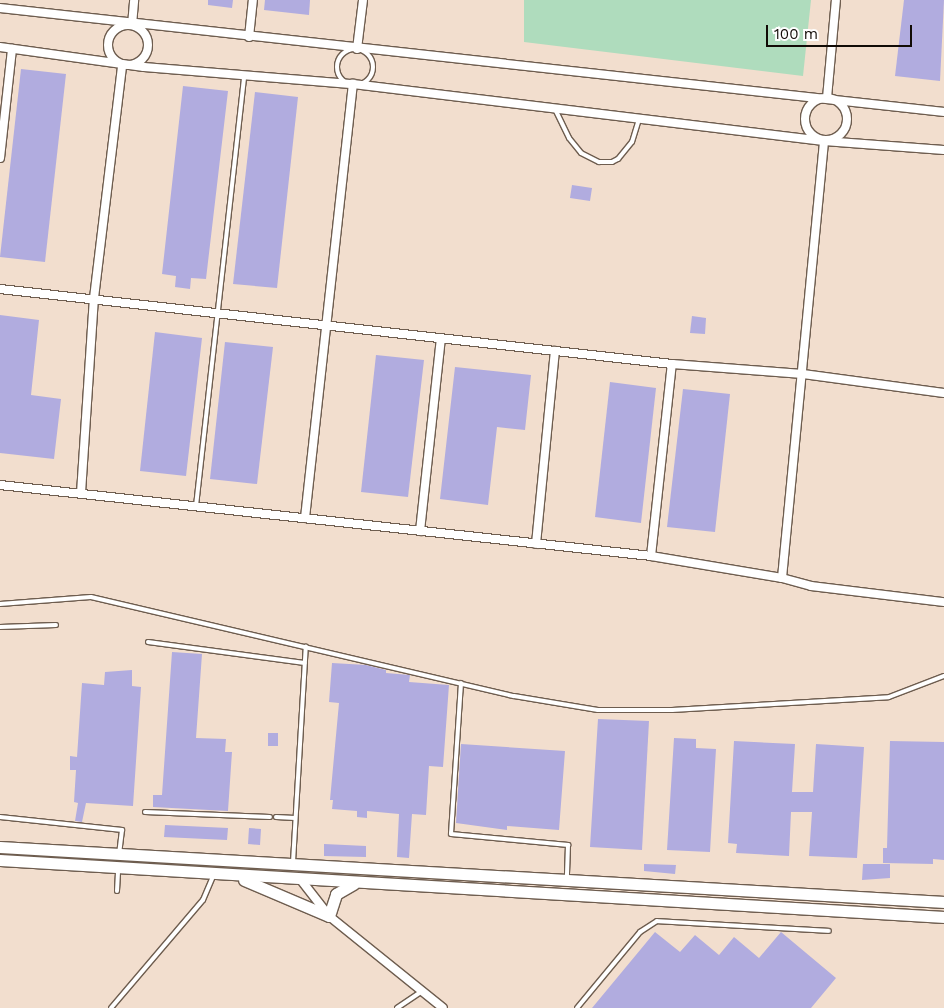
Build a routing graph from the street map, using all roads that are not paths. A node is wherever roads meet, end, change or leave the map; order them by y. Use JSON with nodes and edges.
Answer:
{"nodes":[{"id":1,"x":18,"y":0,"type":"edge"},
{"id":2,"x":134,"y":0,"type":"edge"},
{"id":3,"x":253,"y":0,"type":"edge"},
{"id":4,"x":364,"y":0,"type":"edge"},
{"id":5,"x":836,"y":0,"type":"edge"},
{"id":6,"x":0,"y":8,"type":"edge"},
{"id":7,"x":17,"y":10,"type":"junction"},
{"id":8,"x":132,"y":25,"type":"junction"},
{"id":9,"x":250,"y":37,"type":"junction"},
{"id":10,"x":0,"y":47,"type":"edge"},
{"id":11,"x":12,"y":49,"type":"junction"},
{"id":12,"x":356,"y":49,"type":"junction"},
{"id":13,"x":122,"y":65,"type":"junction"},
{"id":14,"x":244,"y":76,"type":"junction"},
{"id":15,"x":353,"y":84,"type":"junction"},
{"id":16,"x":827,"y":98,"type":"junction"},
{"id":17,"x":555,"y":109,"type":"junction"},
{"id":18,"x":944,"y":112,"type":"edge"},
{"id":19,"x":639,"y":119,"type":"junction"},
{"id":20,"x":824,"y":141,"type":"junction"},
{"id":21,"x":944,"y":150,"type":"edge"},
{"id":22,"x":0,"y":158,"type":"edge"},
{"id":23,"x":0,"y":289,"type":"edge"},
{"id":24,"x":94,"y":298,"type":"junction"},
{"id":25,"x":216,"y":312,"type":"junction"},
{"id":26,"x":328,"y":326,"type":"junction"},
{"id":27,"x":442,"y":339,"type":"junction"},
{"id":28,"x":555,"y":351,"type":"junction"},
{"id":29,"x":672,"y":364,"type":"junction"},
{"id":30,"x":803,"y":374,"type":"junction"},
{"id":31,"x":944,"y":393,"type":"edge"},
{"id":32,"x":0,"y":486,"type":"edge"},
{"id":33,"x":81,"y":493,"type":"junction"},
{"id":34,"x":196,"y":506,"type":"junction"},
{"id":35,"x":305,"y":518,"type":"junction"},
{"id":36,"x":420,"y":531,"type":"junction"},
{"id":37,"x":536,"y":544,"type":"junction"},
{"id":38,"x":651,"y":556,"type":"junction"},
{"id":39,"x":782,"y":578,"type":"junction"},
{"id":40,"x":944,"y":602,"type":"edge"},
{"id":41,"x":0,"y":604,"type":"edge"},
{"id":42,"x":56,"y":625,"type":"dead end"},
{"id":43,"x":0,"y":627,"type":"edge"},
{"id":44,"x":148,"y":642,"type":"dead end"},
{"id":45,"x":306,"y":646,"type":"junction"},
{"id":46,"x":305,"y":663,"type":"junction"},
{"id":47,"x":944,"y":676,"type":"edge"},
{"id":48,"x":461,"y":683,"type":"junction"},
{"id":49,"x":145,"y":812,"type":"dead end"},
{"id":50,"x":0,"y":817,"type":"edge"},
{"id":51,"x":270,"y":817,"type":"dead end"},
{"id":52,"x":276,"y":817,"type":"dead end"},
{"id":53,"x":295,"y":818,"type":"junction"},
{"id":54,"x":0,"y":847,"type":"edge"},
{"id":55,"x":119,"y":853,"type":"junction"},
{"id":56,"x":0,"y":860,"type":"edge"},
{"id":57,"x":218,"y":860,"type":"junction"},
{"id":58,"x":293,"y":864,"type":"junction"},
{"id":59,"x":118,"y":868,"type":"junction"},
{"id":60,"x":214,"y":874,"type":"junction"},
{"id":61,"x":230,"y":875,"type":"junction"},
{"id":62,"x":301,"y":880,"type":"junction"},
{"id":63,"x":567,"y":881,"type":"junction"},
{"id":64,"x":356,"y":882,"type":"junction"},
{"id":65,"x":117,"y":891,"type":"dead end"},
{"id":66,"x":565,"y":895,"type":"junction"},
{"id":67,"x":944,"y":902,"type":"edge"},
{"id":68,"x":330,"y":916,"type":"junction"},
{"id":69,"x":944,"y":917,"type":"edge"},
{"id":70,"x":829,"y":931,"type":"dead end"},
{"id":71,"x":422,"y":991,"type":"junction"},
{"id":72,"x":111,"y":1008,"type":"edge"},
{"id":73,"x":397,"y":1008,"type":"edge"},
{"id":74,"x":443,"y":1008,"type":"edge"},
{"id":75,"x":577,"y":1008,"type":"edge"}],
"edges":[{"from":1,"to":7,"type":"street"},
{"from":2,"to":8,"type":"street"},
{"from":3,"to":9,"type":"street"},
{"from":4,"to":12,"type":"street"},
{"from":5,"to":16,"type":"street"},
{"from":6,"to":7,"type":"street"},
{"from":7,"to":8,"type":"street"},
{"from":8,"to":9,"type":"street"},
{"from":8,"to":13,"type":"street"},
{"from":8,"to":13,"type":"street"},
{"from":9,"to":12,"type":"street"},
{"from":10,"to":11,"type":"street"},
{"from":11,"to":13,"type":"street"},
{"from":11,"to":22,"type":"street"},
{"from":12,"to":15,"type":"lane"},
{"from":12,"to":15,"type":"lane"},
{"from":12,"to":16,"type":"street"},
{"from":13,"to":14,"type":"street"},
{"from":13,"to":24,"type":"street"},
{"from":14,"to":15,"type":"street"},
{"from":14,"to":25,"type":"lane"},
{"from":15,"to":17,"type":"street"},
{"from":15,"to":26,"type":"street"},
{"from":16,"to":18,"type":"street"},
{"from":16,"to":20,"type":"street"},
{"from":16,"to":20,"type":"street"},
{"from":17,"to":19,"type":"street"},
{"from":17,"to":19,"type":"lane"},
{"from":19,"to":20,"type":"street"},
{"from":20,"to":21,"type":"street"},
{"from":20,"to":30,"type":"street"},
{"from":23,"to":24,"type":"street"},
{"from":24,"to":25,"type":"street"},
{"from":24,"to":33,"type":"street"},
{"from":25,"to":26,"type":"street"},
{"from":25,"to":34,"type":"lane"},
{"from":26,"to":27,"type":"street"},
{"from":26,"to":35,"type":"street"},
{"from":27,"to":28,"type":"street"},
{"from":27,"to":36,"type":"street"},
{"from":28,"to":29,"type":"street"},
{"from":28,"to":37,"type":"street"},
{"from":29,"to":30,"type":"street"},
{"from":29,"to":38,"type":"street"},
{"from":30,"to":31,"type":"street"},
{"from":30,"to":39,"type":"street"},
{"from":32,"to":33,"type":"street"},
{"from":33,"to":34,"type":"street"},
{"from":34,"to":35,"type":"street"},
{"from":35,"to":36,"type":"street"},
{"from":36,"to":37,"type":"street"},
{"from":37,"to":38,"type":"street"},
{"from":38,"to":39,"type":"street"},
{"from":39,"to":40,"type":"street"},
{"from":41,"to":45,"type":"lane"},
{"from":42,"to":43,"type":"lane"},
{"from":44,"to":46,"type":"lane"},
{"from":45,"to":46,"type":"lane"},
{"from":45,"to":48,"type":"lane"},
{"from":46,"to":53,"type":"lane"},
{"from":47,"to":48,"type":"lane"},
{"from":48,"to":63,"type":"lane"},
{"from":49,"to":51,"type":"lane"},
{"from":50,"to":55,"type":"lane"},
{"from":52,"to":53,"type":"lane"},
{"from":53,"to":58,"type":"lane"},
{"from":54,"to":55,"type":"street"},
{"from":55,"to":57,"type":"street"},
{"from":55,"to":59,"type":"street"},
{"from":56,"to":59,"type":"street"},
{"from":57,"to":58,"type":"street"},
{"from":57,"to":60,"type":"street"},
{"from":58,"to":62,"type":"street"},
{"from":58,"to":63,"type":"street"},
{"from":59,"to":60,"type":"street"},
{"from":59,"to":65,"type":"lane"},
{"from":60,"to":61,"type":"street"},
{"from":60,"to":72,"type":"lane"},
{"from":61,"to":62,"type":"street"},
{"from":61,"to":68,"type":"street"},
{"from":62,"to":64,"type":"street"},
{"from":62,"to":68,"type":"street"},
{"from":63,"to":66,"type":"street"},
{"from":63,"to":67,"type":"street"},
{"from":64,"to":66,"type":"street"},
{"from":64,"to":68,"type":"street"},
{"from":66,"to":69,"type":"street"},
{"from":68,"to":71,"type":"street"},
{"from":70,"to":75,"type":"lane"},
{"from":71,"to":73,"type":"lane"},
{"from":71,"to":74,"type":"street"}]}
